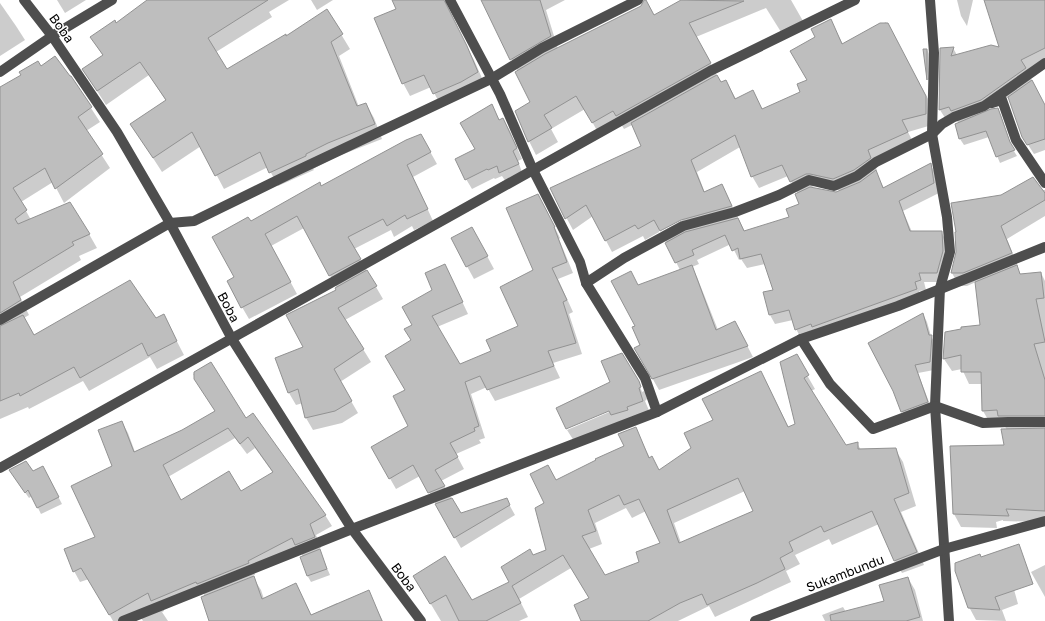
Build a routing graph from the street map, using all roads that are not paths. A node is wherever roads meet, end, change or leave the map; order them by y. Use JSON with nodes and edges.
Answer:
{"nodes":[{"id":1,"x":24,"y":0,"type":"edge"},
{"id":2,"x":112,"y":0,"type":"edge"},
{"id":3,"x":450,"y":0,"type":"edge"},
{"id":4,"x":638,"y":0,"type":"edge"},
{"id":5,"x":855,"y":0,"type":"edge"},
{"id":6,"x":930,"y":0,"type":"edge"},
{"id":7,"x":52,"y":36,"type":"junction"},
{"id":8,"x":1045,"y":63,"type":"edge"},
{"id":9,"x":0,"y":72,"type":"edge"},
{"id":10,"x":491,"y":79,"type":"junction"},
{"id":11,"x":984,"y":106,"type":"junction"},
{"id":12,"x":932,"y":134,"type":"junction"},
{"id":13,"x":532,"y":170,"type":"junction"},
{"id":14,"x":1045,"y":183,"type":"edge"},
{"id":15,"x":170,"y":223,"type":"junction"},
{"id":16,"x":1045,"y":247,"type":"edge"},
{"id":17,"x":586,"y":283,"type":"junction"},
{"id":18,"x":940,"y":288,"type":"junction"},
{"id":19,"x":0,"y":320,"type":"edge"},
{"id":20,"x":801,"y":338,"type":"junction"},
{"id":21,"x":232,"y":339,"type":"junction"},
{"id":22,"x":935,"y":406,"type":"junction"},
{"id":23,"x":657,"y":412,"type":"junction"},
{"id":24,"x":1045,"y":422,"type":"edge"},
{"id":25,"x":0,"y":468,"type":"edge"},
{"id":26,"x":1045,"y":521,"type":"edge"},
{"id":27,"x":352,"y":529,"type":"junction"},
{"id":28,"x":944,"y":549,"type":"junction"},
{"id":29,"x":123,"y":621,"type":"edge"},
{"id":30,"x":421,"y":621,"type":"edge"},
{"id":31,"x":755,"y":621,"type":"edge"},
{"id":32,"x":949,"y":621,"type":"edge"}],
"edges":[{"from":1,"to":7,"type":"street","name":"Boba"},
{"from":2,"to":7,"type":"street"},
{"from":3,"to":10,"type":"street"},
{"from":4,"to":10,"type":"street"},
{"from":5,"to":13,"type":"street"},
{"from":6,"to":12,"type":"street"},
{"from":7,"to":9,"type":"street"},
{"from":7,"to":15,"type":"street","name":"Boba"},
{"from":8,"to":11,"type":"street"},
{"from":10,"to":13,"type":"street"},
{"from":10,"to":15,"type":"street"},
{"from":11,"to":12,"type":"street"},
{"from":11,"to":14,"type":"street"},
{"from":12,"to":17,"type":"street"},
{"from":12,"to":18,"type":"street"},
{"from":13,"to":17,"type":"street"},
{"from":13,"to":21,"type":"street"},
{"from":15,"to":19,"type":"street"},
{"from":15,"to":21,"type":"street","name":"Boba"},
{"from":16,"to":18,"type":"street"},
{"from":17,"to":23,"type":"street"},
{"from":18,"to":20,"type":"street"},
{"from":18,"to":22,"type":"street"},
{"from":20,"to":22,"type":"street"},
{"from":20,"to":23,"type":"street"},
{"from":21,"to":25,"type":"street"},
{"from":21,"to":27,"type":"street","name":"Boba"},
{"from":22,"to":24,"type":"street"},
{"from":22,"to":28,"type":"street"},
{"from":23,"to":27,"type":"street"},
{"from":26,"to":28,"type":"street","name":"Sukambundu"},
{"from":27,"to":29,"type":"street"},
{"from":27,"to":30,"type":"street","name":"Boba"},
{"from":28,"to":31,"type":"street","name":"Sukambundu"},
{"from":28,"to":32,"type":"street"}]}
